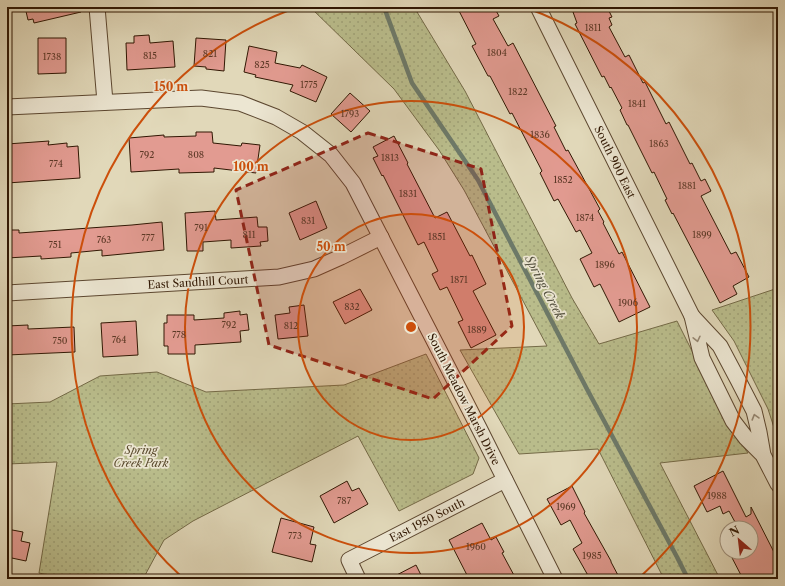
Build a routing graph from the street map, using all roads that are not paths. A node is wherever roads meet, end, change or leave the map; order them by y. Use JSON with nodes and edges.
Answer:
{"nodes":[{"id":1,"x":97,"y":7,"type":"edge"},
{"id":2,"x":538,"y":7,"type":"edge"},
{"id":3,"x":105,"y":102,"type":"junction"},
{"id":4,"x":7,"y":107,"type":"edge"},
{"id":5,"x":381,"y":237,"type":"junction"},
{"id":6,"x":7,"y":293,"type":"edge"},
{"id":7,"x":692,"y":316,"type":"junction"},
{"id":8,"x":763,"y":455,"type":"junction"},
{"id":9,"x":505,"y":480,"type":"junction"},
{"id":10,"x":778,"y":484,"type":"edge"},
{"id":11,"x":358,"y":579,"type":"edge"},
{"id":12,"x":555,"y":579,"type":"edge"}],
"edges":[{"from":1,"to":3,"type":"street"},
{"from":2,"to":7,"type":"street","name":"South 900 East"},
{"from":3,"to":4,"type":"street","name":"South Meadow Marsh Drive"},
{"from":3,"to":5,"type":"street","name":"South Meadow Marsh Drive"},
{"from":5,"to":6,"type":"street","name":"East Sandhill Court"},
{"from":5,"to":9,"type":"street","name":"South Meadow Marsh Drive"},
{"from":7,"to":8,"type":"street","name":"South 900 East","one_way":true},
{"from":8,"to":7,"type":"street","name":"South 900 East","one_way":true},
{"from":8,"to":10,"type":"street","name":"South 900 East"},
{"from":9,"to":11,"type":"street","name":"East 1950 South"},
{"from":9,"to":12,"type":"street","name":"South Meadow Marsh Drive"}]}
